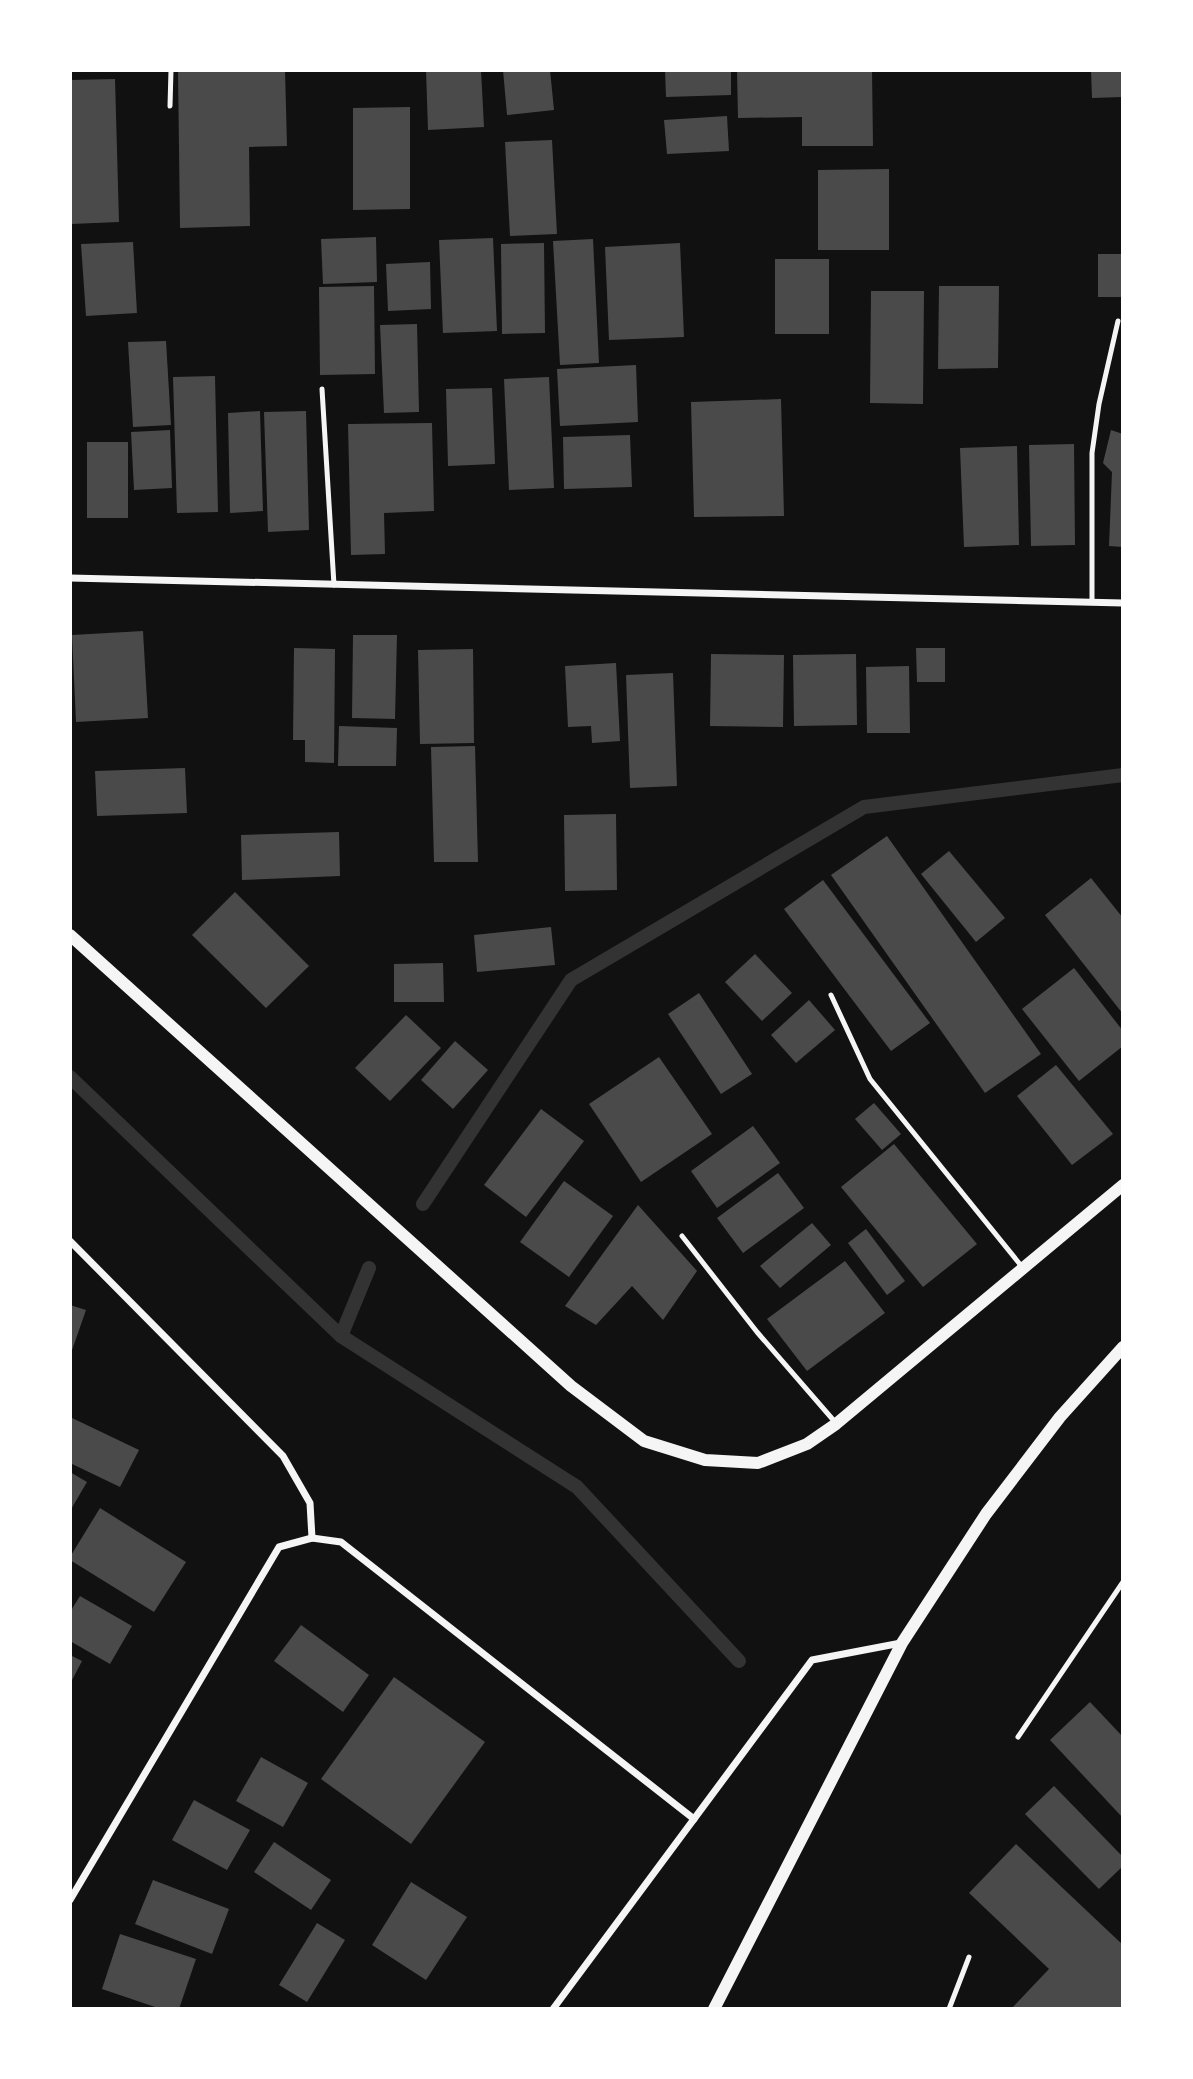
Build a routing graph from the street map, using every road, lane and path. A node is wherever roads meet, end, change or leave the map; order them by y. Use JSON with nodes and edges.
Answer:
{"nodes":[{"id":1,"x":171,"y":70,"type":"edge"},
{"id":2,"x":170,"y":106,"type":"dead end"},
{"id":3,"x":1118,"y":321,"type":"dead end"},
{"id":4,"x":322,"y":389,"type":"dead end"},
{"id":5,"x":70,"y":578,"type":"edge"},
{"id":6,"x":334,"y":585,"type":"junction"},
{"id":7,"x":1092,"y":602,"type":"junction"},
{"id":8,"x":1123,"y":603,"type":"edge"},
{"id":9,"x":70,"y":935,"type":"edge"},
{"id":10,"x":831,"y":995,"type":"dead end"},
{"id":11,"x":1123,"y":1185,"type":"edge"},
{"id":12,"x":682,"y":1236,"type":"dead end"},
{"id":13,"x":70,"y":1241,"type":"edge"},
{"id":14,"x":1023,"y":1268,"type":"junction"},
{"id":15,"x":1123,"y":1347,"type":"edge"},
{"id":16,"x":836,"y":1424,"type":"junction"},
{"id":17,"x":312,"y":1538,"type":"junction"},
{"id":18,"x":1123,"y":1582,"type":"edge"},
{"id":19,"x":902,"y":1643,"type":"junction"},
{"id":20,"x":1018,"y":1737,"type":"dead end"},
{"id":21,"x":694,"y":1819,"type":"junction"},
{"id":22,"x":70,"y":1900,"type":"edge"},
{"id":23,"x":969,"y":1956,"type":"dead end"},
{"id":24,"x":553,"y":2009,"type":"edge"},
{"id":25,"x":715,"y":2009,"type":"edge"},
{"id":26,"x":949,"y":2009,"type":"edge"}],
"edges":[{"from":1,"to":2,"type":"lane"},
{"from":3,"to":7,"type":"lane"},
{"from":4,"to":6,"type":"lane"},
{"from":5,"to":6,"type":"street"},
{"from":6,"to":7,"type":"street"},
{"from":7,"to":8,"type":"street"},
{"from":9,"to":16,"type":"street"},
{"from":10,"to":14,"type":"lane"},
{"from":11,"to":14,"type":"street"},
{"from":12,"to":16,"type":"lane"},
{"from":13,"to":17,"type":"street"},
{"from":14,"to":16,"type":"street"},
{"from":15,"to":19,"type":"street"},
{"from":17,"to":21,"type":"street"},
{"from":17,"to":22,"type":"street"},
{"from":18,"to":20,"type":"lane"},
{"from":19,"to":21,"type":"street"},
{"from":19,"to":25,"type":"street"},
{"from":21,"to":24,"type":"street"},
{"from":23,"to":26,"type":"lane"}]}
